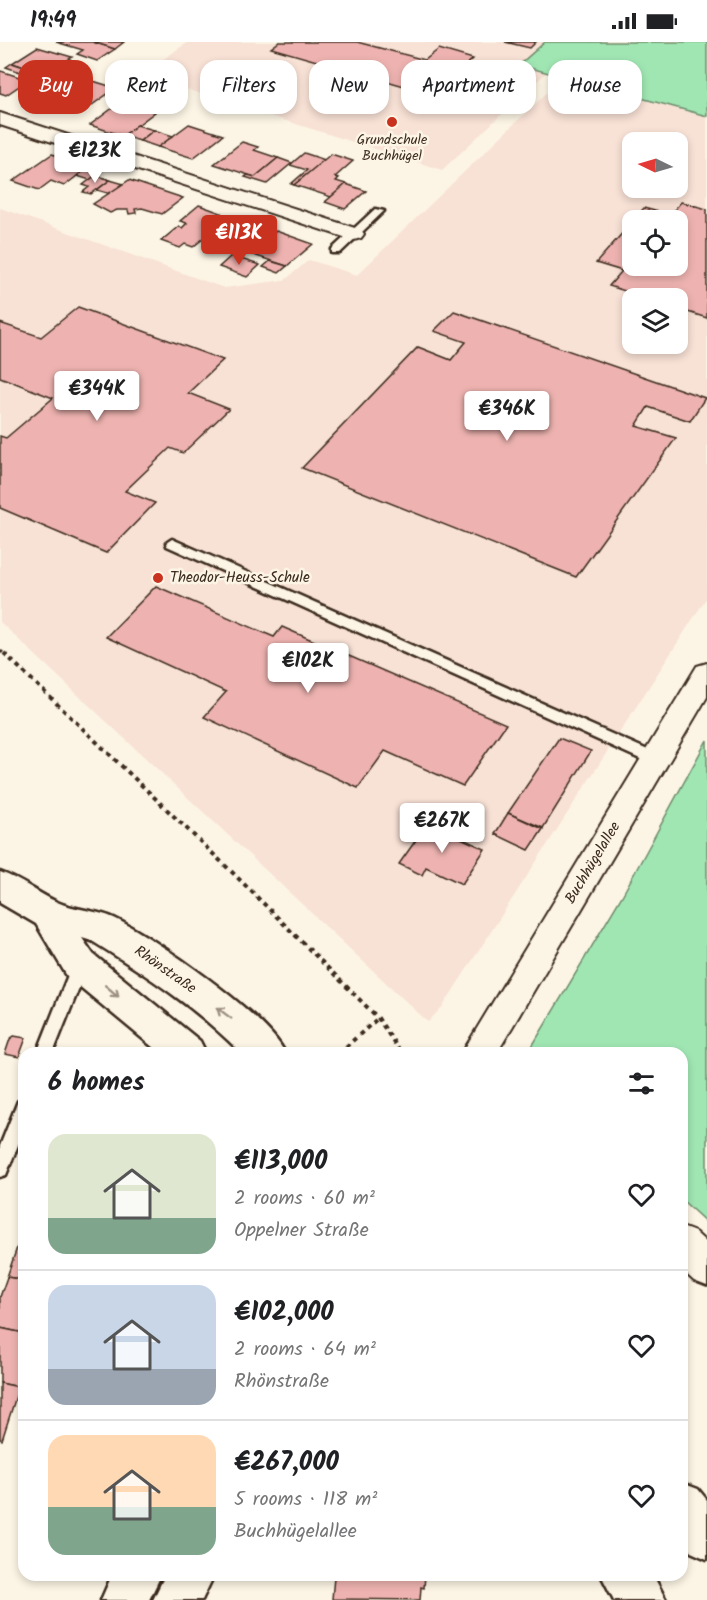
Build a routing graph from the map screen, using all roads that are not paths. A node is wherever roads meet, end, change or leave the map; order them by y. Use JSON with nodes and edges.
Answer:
{"nodes":[{"id":1,"x":0,"y":119,"type":"edge"},
{"id":2,"x":379,"y":211,"type":"dead end"},
{"id":3,"x":354,"y":234,"type":"junction"},
{"id":4,"x":336,"y":251,"type":"dead end"},
{"id":5,"x":172,"y":543,"type":"dead end"},
{"id":6,"x":707,"y":673,"type":"edge"},
{"id":7,"x":654,"y":759,"type":"junction"},
{"id":8,"x":0,"y":886,"type":"edge"},
{"id":9,"x":48,"y":914,"type":"junction"},
{"id":10,"x":80,"y":965,"type":"junction"},
{"id":11,"x":47,"y":1047,"type":"edge"},
{"id":12,"x":180,"y":1047,"type":"edge"},
{"id":13,"x":260,"y":1047,"type":"edge"},
{"id":14,"x":483,"y":1047,"type":"edge"},
{"id":15,"x":18,"y":1122,"type":"edge"},
{"id":16,"x":0,"y":1169,"type":"edge"},
{"id":17,"x":688,"y":1251,"type":"edge"},
{"id":18,"x":707,"y":1268,"type":"edge"},
{"id":19,"x":688,"y":1512,"type":"edge"},
{"id":20,"x":707,"y":1536,"type":"edge"},
{"id":21,"x":135,"y":1581,"type":"edge"},
{"id":22,"x":187,"y":1581,"type":"edge"},
{"id":23,"x":629,"y":1581,"type":"edge"},
{"id":24,"x":124,"y":1600,"type":"edge"},
{"id":25,"x":176,"y":1600,"type":"edge"},
{"id":26,"x":643,"y":1600,"type":"edge"}],
"edges":[{"from":1,"to":3,"type":"street"},
{"from":2,"to":3,"type":"lane"},
{"from":3,"to":4,"type":"lane"},
{"from":5,"to":7,"type":"lane"},
{"from":6,"to":7,"type":"street","name":"Buchhügelallee"},
{"from":7,"to":14,"type":"street","name":"Buchhügelallee"},
{"from":8,"to":9,"type":"main road","name":"Rhönstraße"},
{"from":9,"to":10,"type":"main road","name":"Rhönstraße"},
{"from":13,"to":9,"type":"main road","name":"Rhönstraße","one_way":true},
{"from":10,"to":11,"type":"lane"},
{"from":10,"to":12,"type":"main road","name":"Rhönstraße","one_way":true},
{"from":15,"to":16,"type":"lane"},
{"from":17,"to":18,"type":"street"},
{"from":19,"to":20,"type":"main road"},
{"from":21,"to":24,"type":"main road"},
{"from":22,"to":25,"type":"main road"},
{"from":23,"to":26,"type":"main road"}]}
